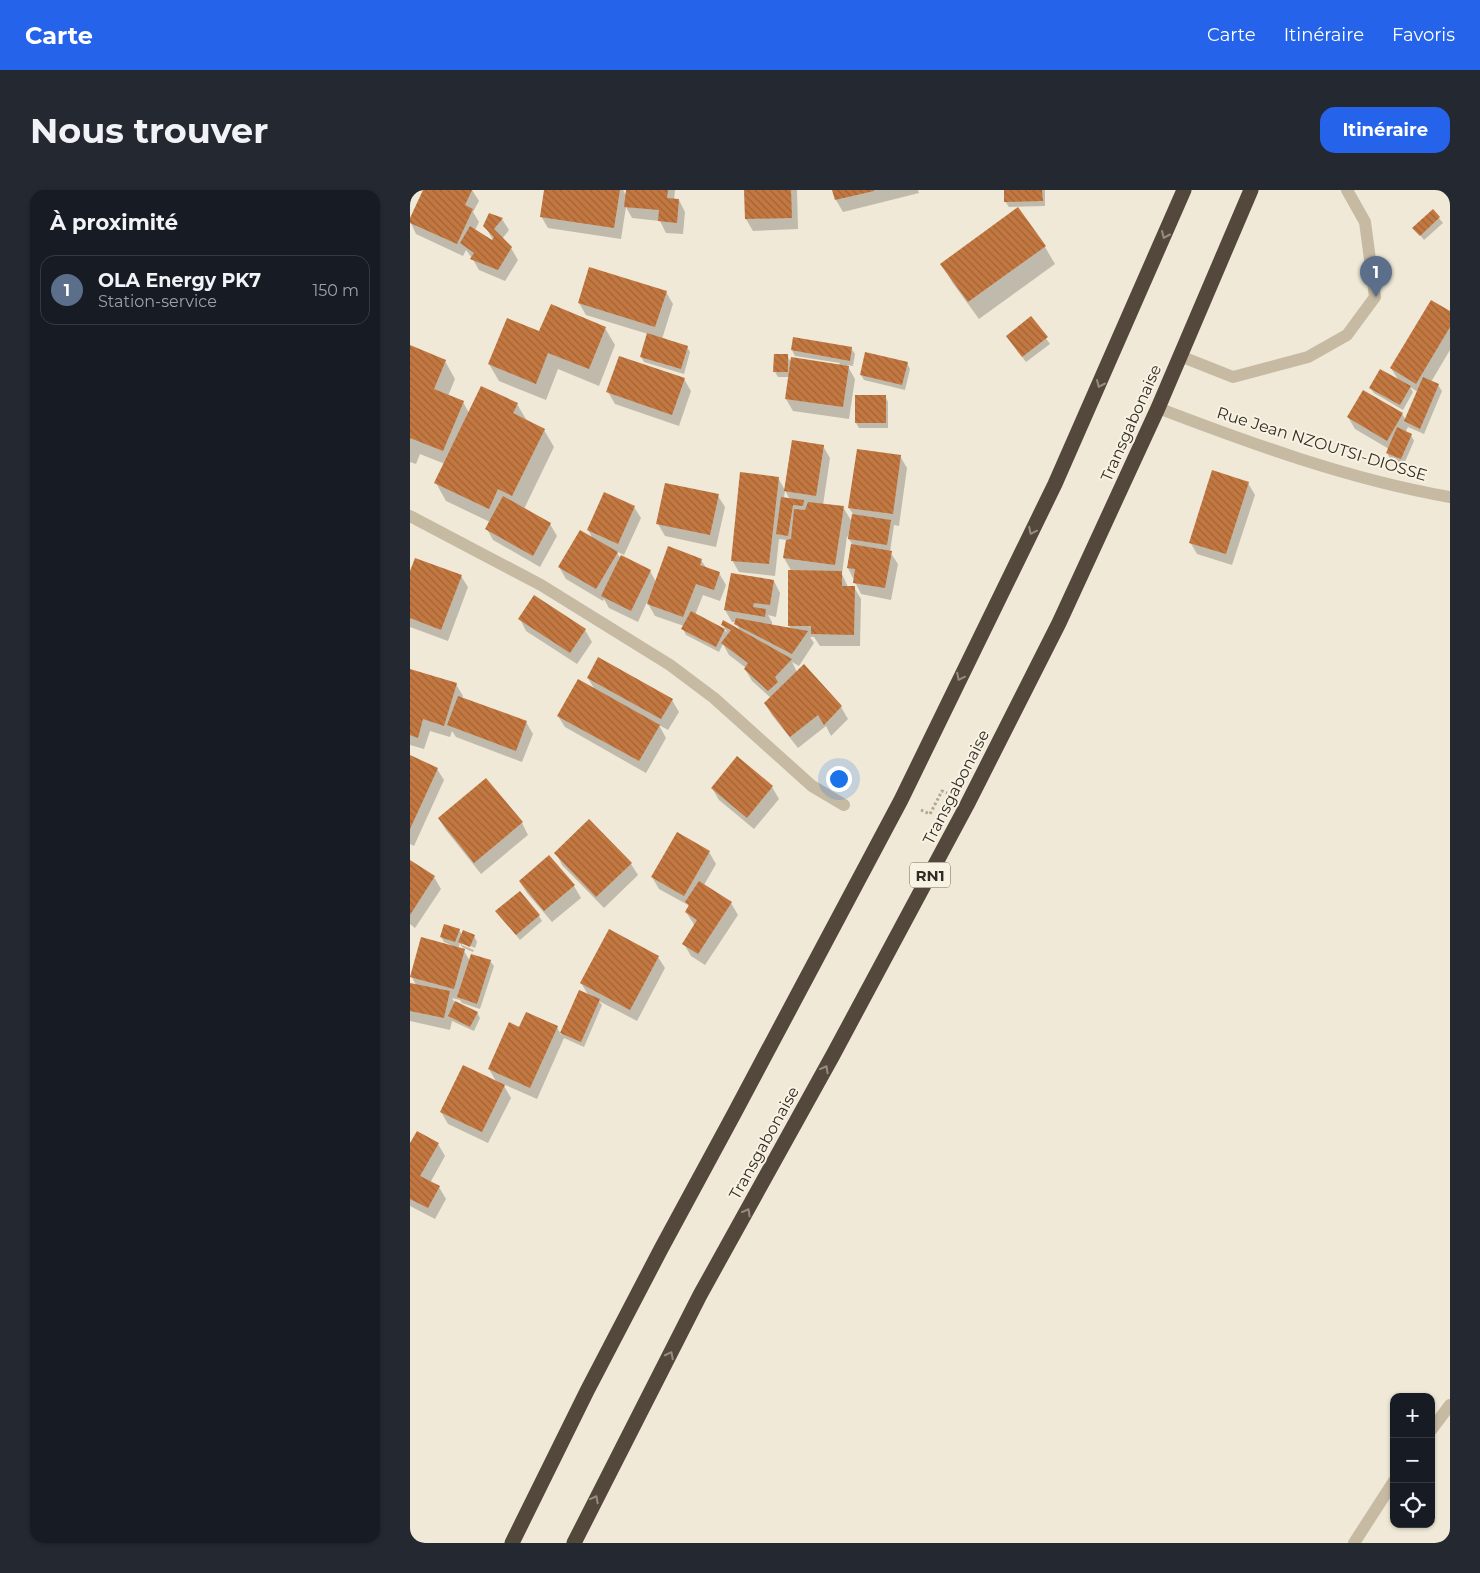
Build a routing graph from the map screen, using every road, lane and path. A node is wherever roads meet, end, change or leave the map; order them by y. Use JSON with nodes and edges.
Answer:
{"nodes":[{"id":1,"x":1184,"y":190,"type":"edge"},
{"id":2,"x":1251,"y":190,"type":"edge"},
{"id":3,"x":1346,"y":190,"type":"edge"},
{"id":4,"x":1180,"y":356,"type":"junction"},
{"id":5,"x":1158,"y":408,"type":"junction"},
{"id":6,"x":1450,"y":497,"type":"edge"},
{"id":7,"x":410,"y":516,"type":"edge"},
{"id":8,"x":950,"y":795,"type":"dead end"},
{"id":9,"x":844,"y":805,"type":"dead end"},
{"id":10,"x":918,"y":809,"type":"dead end"},
{"id":11,"x":1450,"y":1405,"type":"edge"},
{"id":12,"x":1435,"y":1425,"type":"edge"},
{"id":13,"x":1393,"y":1483,"type":"edge"},
{"id":14,"x":512,"y":1543,"type":"edge"},
{"id":15,"x":574,"y":1543,"type":"edge"},
{"id":16,"x":1354,"y":1543,"type":"edge"}],
"edges":[{"from":1,"to":14,"type":"highway","one_way":true},
{"from":2,"to":4,"type":"highway","name":"Transgabonaise","number":"RN1"},
{"from":3,"to":4,"type":"street"},
{"from":4,"to":5,"type":"highway","name":"Transgabonaise","number":"RN1"},
{"from":5,"to":6,"type":"street","name":"Rue Jean NZOUTSI-DIOSSE"},
{"from":15,"to":5,"type":"highway","name":"Transgabonaise","number":"RN1","one_way":true},
{"from":7,"to":9,"type":"street"},
{"from":8,"to":10,"type":"path"},
{"from":11,"to":12,"type":"street"},
{"from":13,"to":16,"type":"street"}]}
